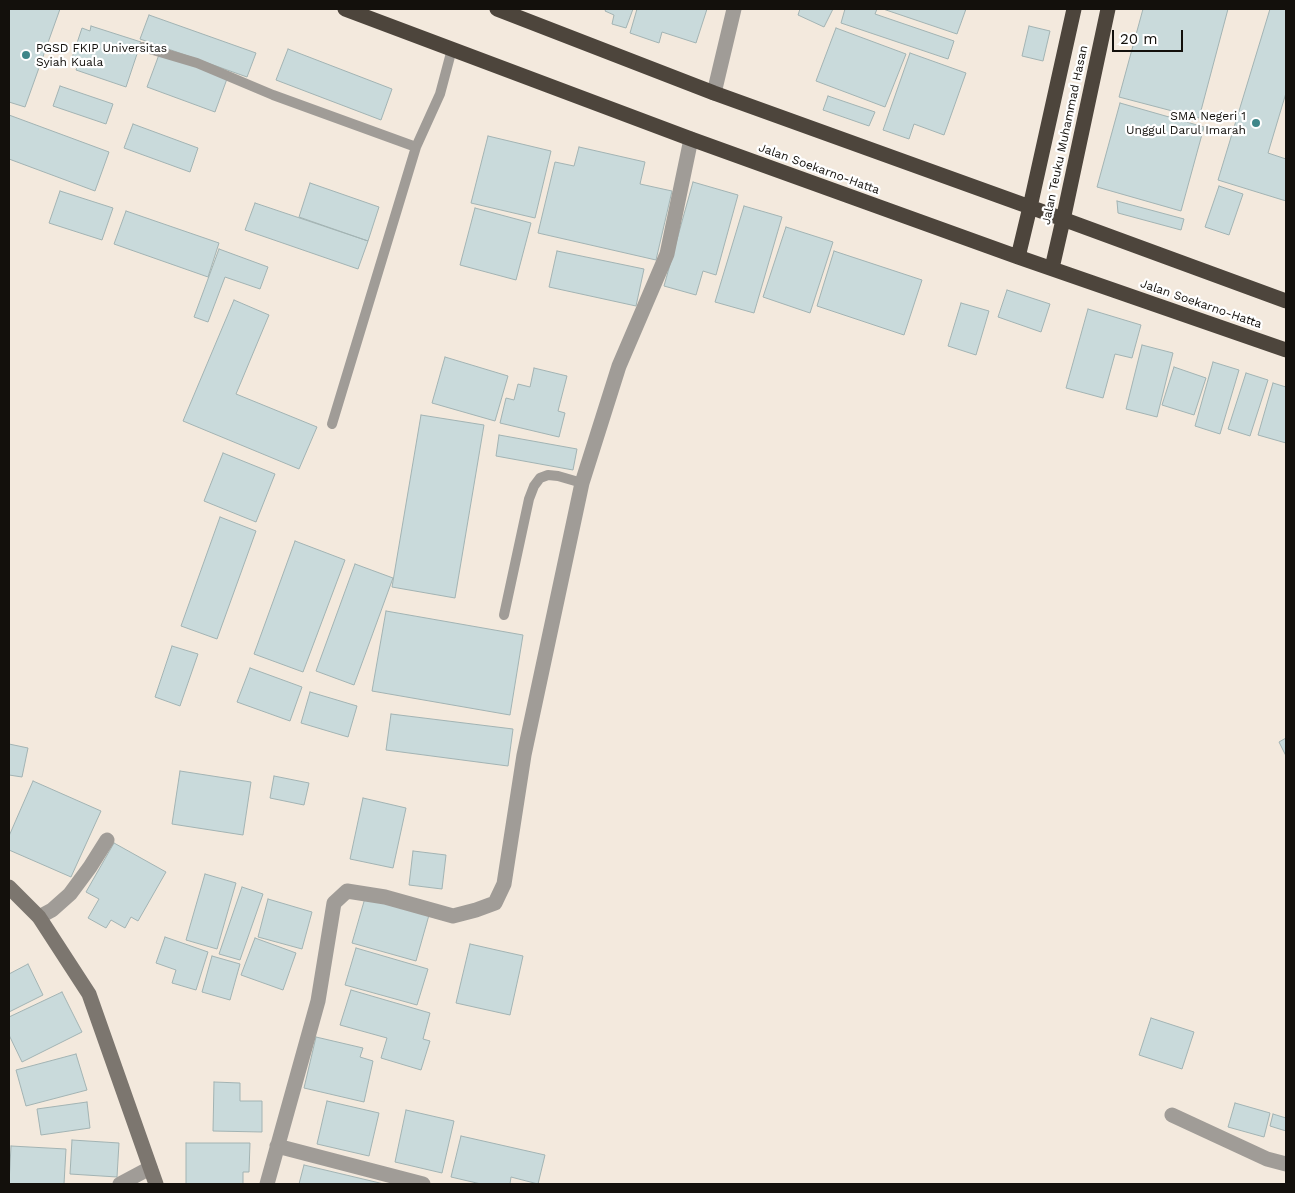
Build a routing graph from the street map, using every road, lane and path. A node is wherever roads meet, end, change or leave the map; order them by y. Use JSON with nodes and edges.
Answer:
{"nodes":[{"id":1,"x":345,"y":9,"type":"edge"},
{"id":2,"x":497,"y":9,"type":"edge"},
{"id":3,"x":734,"y":9,"type":"edge"},
{"id":4,"x":1074,"y":9,"type":"edge"},
{"id":5,"x":1108,"y":9,"type":"edge"},
{"id":6,"x":143,"y":47,"type":"dead end"},
{"id":7,"x":452,"y":49,"type":"junction"},
{"id":8,"x":714,"y":93,"type":"junction"},
{"id":9,"x":691,"y":139,"type":"junction"},
{"id":10,"x":416,"y":147,"type":"junction"},
{"id":11,"x":1030,"y":207,"type":"junction"},
{"id":12,"x":1063,"y":220,"type":"junction"},
{"id":13,"x":1018,"y":257,"type":"junction"},
{"id":14,"x":1052,"y":268,"type":"junction"},
{"id":15,"x":1286,"y":301,"type":"edge"},
{"id":16,"x":1286,"y":350,"type":"edge"},
{"id":17,"x":332,"y":424,"type":"dead end"},
{"id":18,"x":582,"y":483,"type":"junction"},
{"id":19,"x":504,"y":615,"type":"dead end"},
{"id":20,"x":107,"y":840,"type":"dead end"},
{"id":21,"x":9,"y":887,"type":"edge"},
{"id":22,"x":39,"y":917,"type":"junction"},
{"id":23,"x":1172,"y":1115,"type":"dead end"},
{"id":24,"x":277,"y":1146,"type":"junction"},
{"id":25,"x":1286,"y":1164,"type":"edge"},
{"id":26,"x":150,"y":1168,"type":"junction"},
{"id":27,"x":120,"y":1184,"type":"edge"},
{"id":28,"x":156,"y":1184,"type":"edge"},
{"id":29,"x":267,"y":1184,"type":"edge"},
{"id":30,"x":423,"y":1184,"type":"edge"}],
"edges":[{"from":1,"to":7,"type":"highway","name":"Jalan Soekarno-Hatta"},
{"from":2,"to":8,"type":"highway"},
{"from":3,"to":8,"type":"street"},
{"from":4,"to":11,"type":"highway","name":"Jalan Teuku Muhammad Hasan"},
{"from":5,"to":12,"type":"highway","name":"Jalan Teuku Muhammad Hasan"},
{"from":6,"to":10,"type":"lane"},
{"from":7,"to":9,"type":"highway","name":"Jalan Soekarno-Hatta"},
{"from":7,"to":10,"type":"lane"},
{"from":8,"to":11,"type":"highway"},
{"from":9,"to":13,"type":"highway","name":"Jalan Soekarno-Hatta"},
{"from":9,"to":18,"type":"street"},
{"from":10,"to":17,"type":"lane"},
{"from":11,"to":12,"type":"highway"},
{"from":11,"to":13,"type":"highway","name":"Jalan Teuku Muhammad Hasan"},
{"from":12,"to":14,"type":"highway","name":"Jalan Teuku Muhammad Hasan"},
{"from":12,"to":15,"type":"highway"},
{"from":13,"to":14,"type":"highway","name":"Jalan Soekarno-Hatta"},
{"from":14,"to":16,"type":"highway","name":"Jalan Soekarno-Hatta"},
{"from":18,"to":19,"type":"lane"},
{"from":18,"to":24,"type":"street"},
{"from":20,"to":22,"type":"street"},
{"from":21,"to":22,"type":"main road"},
{"from":22,"to":26,"type":"main road"},
{"from":23,"to":25,"type":"street"},
{"from":24,"to":29,"type":"street"},
{"from":24,"to":30,"type":"street"},
{"from":26,"to":27,"type":"street"},
{"from":26,"to":28,"type":"main road"}]}
